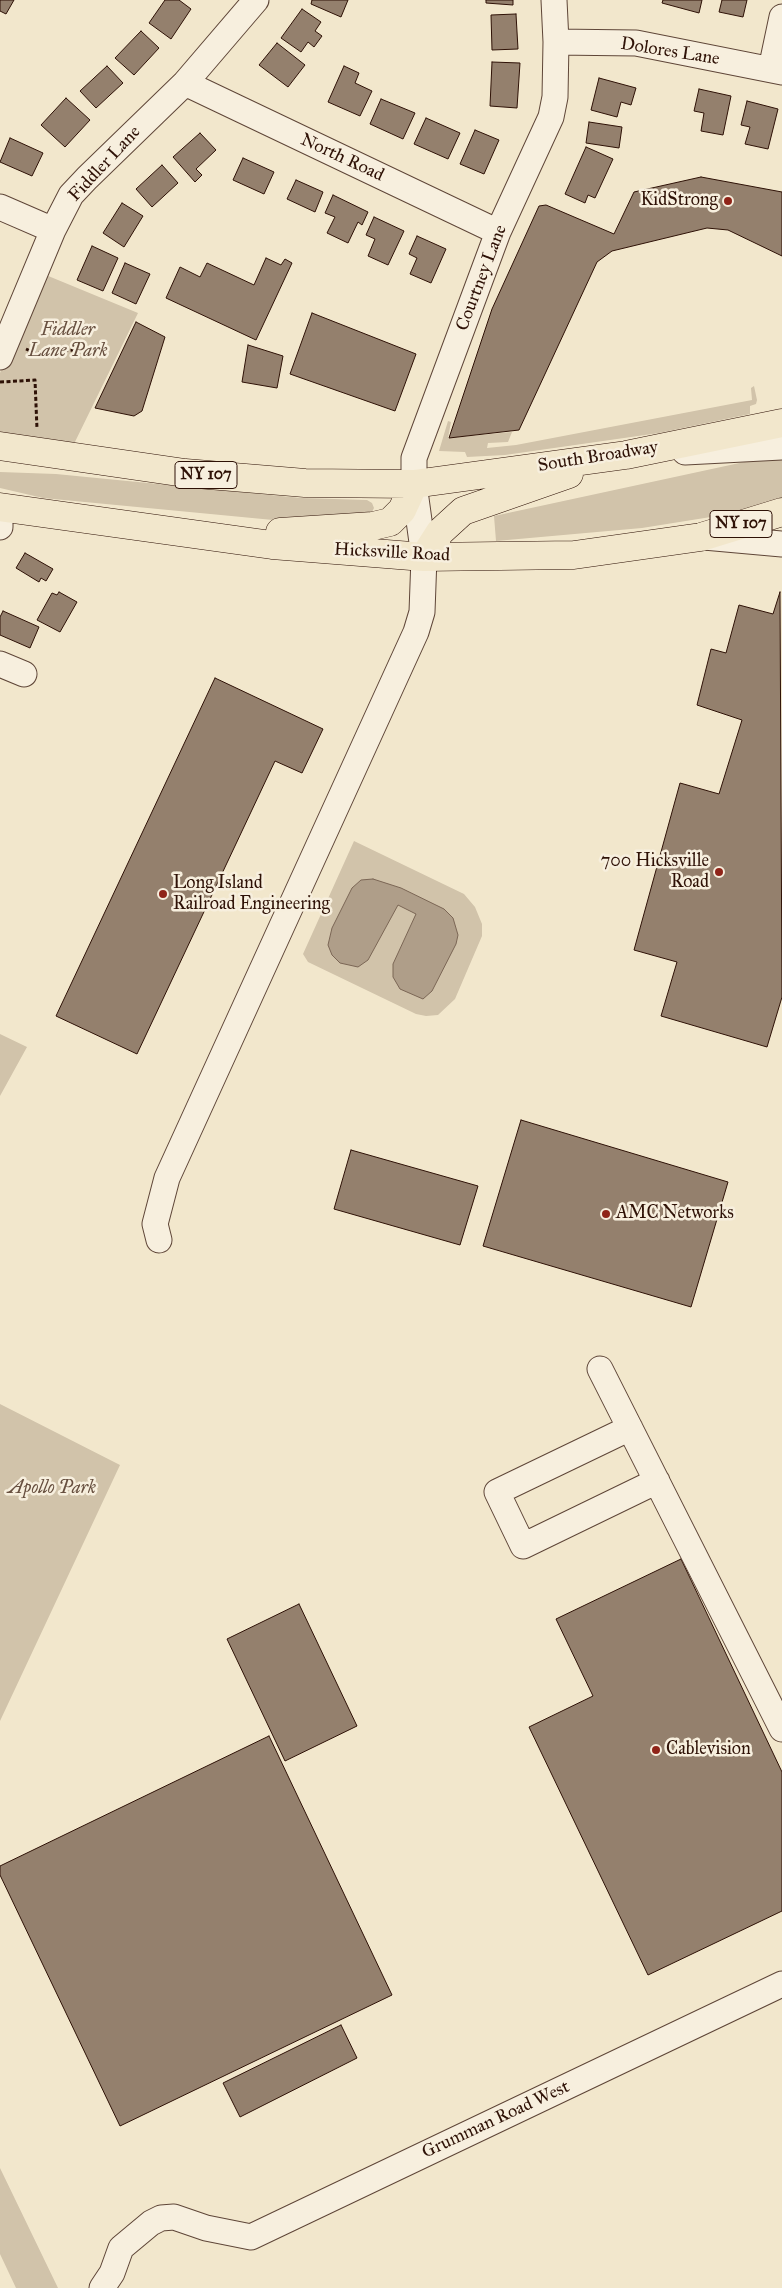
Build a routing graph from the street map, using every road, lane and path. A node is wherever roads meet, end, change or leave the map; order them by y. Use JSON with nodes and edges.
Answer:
{"nodes":[{"id":1,"x":256,"y":0,"type":"edge"},
{"id":2,"x":554,"y":0,"type":"edge"},
{"id":3,"x":782,"y":17,"type":"edge"},
{"id":4,"x":556,"y":42,"type":"junction"},
{"id":5,"x":776,"y":70,"type":"edge"},
{"id":6,"x":185,"y":83,"type":"junction"},
{"id":7,"x":0,"y":207,"type":"edge"},
{"id":8,"x":53,"y":230,"type":"junction"},
{"id":9,"x":498,"y":232,"type":"junction"},
{"id":10,"x":3,"y":350,"type":"edge"},
{"id":11,"x":74,"y":350,"type":"dead end"},
{"id":12,"x":0,"y":382,"type":"edge"},
{"id":13,"x":782,"y":423,"type":"edge"},
{"id":14,"x":0,"y":446,"type":"edge"},
{"id":15,"x":782,"y":447,"type":"edge"},
{"id":16,"x":38,"y":452,"type":"junction"},
{"id":17,"x":626,"y":454,"type":"junction"},
{"id":18,"x":414,"y":484,"type":"junction"},
{"id":19,"x":0,"y":507,"type":"edge"},
{"id":20,"x":782,"y":512,"type":"edge"},
{"id":21,"x":0,"y":514,"type":"edge"},
{"id":22,"x":0,"y":527,"type":"edge"},
{"id":23,"x":210,"y":537,"type":"junction"},
{"id":24,"x":701,"y":537,"type":"junction"},
{"id":25,"x":782,"y":544,"type":"edge"},
{"id":26,"x":424,"y":557,"type":"junction"},
{"id":27,"x":0,"y":664,"type":"edge"},
{"id":28,"x":24,"y":674,"type":"dead end"},
{"id":29,"x":159,"y":1240,"type":"dead end"},
{"id":30,"x":600,"y":1369,"type":"dead end"},
{"id":31,"x":630,"y":1428,"type":"junction"},
{"id":32,"x":657,"y":1481,"type":"junction"},
{"id":33,"x":782,"y":1729,"type":"edge"},
{"id":34,"x":782,"y":1984,"type":"edge"},
{"id":35,"x":107,"y":2281,"type":"edge"}],
"edges":[{"from":1,"to":6,"type":"street","name":"Fiddler Lane"},
{"from":2,"to":4,"type":"street","name":"Courtney Lane"},
{"from":3,"to":5,"type":"street"},
{"from":4,"to":5,"type":"street","name":"Dolores Lane"},
{"from":4,"to":9,"type":"street","name":"Courtney Lane"},
{"from":6,"to":8,"type":"street","name":"Fiddler Lane"},
{"from":6,"to":9,"type":"street","name":"North Road"},
{"from":7,"to":8,"type":"street"},
{"from":8,"to":10,"type":"street","name":"Fiddler Lane"},
{"from":9,"to":18,"type":"street","name":"Courtney Lane"},
{"from":10,"to":11,"type":"path"},
{"from":12,"to":16,"type":"path"},
{"from":13,"to":17,"type":"main road","name":"South Broadway","number":"NY 107"},
{"from":14,"to":16,"type":"main road","number":"NY 107"},
{"from":15,"to":17,"type":"street"},
{"from":16,"to":18,"type":"main road","number":"NY 107"},
{"from":17,"to":18,"type":"main road","name":"South Broadway","number":"NY 107"},
{"from":17,"to":26,"type":"main road"},
{"from":18,"to":23,"type":"main road"},
{"from":18,"to":26,"type":"street","name":"Courtney Lane"},
{"from":19,"to":23,"type":"main road","name":"Hicksville Road","number":"NY 107"},
{"from":20,"to":24,"type":"main road","name":"Hicksville Road","number":"NY 107"},
{"from":21,"to":22,"type":"street"},
{"from":23,"to":26,"type":"main road","name":"Hicksville Road","number":"NY 107"},
{"from":24,"to":25,"type":"street"},
{"from":24,"to":26,"type":"main road","name":"Hicksville Road","number":"NY 107"},
{"from":26,"to":29,"type":"street","name":"Courtney Lane"},
{"from":27,"to":28,"type":"street"},
{"from":30,"to":31,"type":"street"},
{"from":31,"to":32,"type":"street"},
{"from":31,"to":32,"type":"street"},
{"from":32,"to":33,"type":"street"},
{"from":34,"to":35,"type":"street","name":"Grumman Road West"}]}
